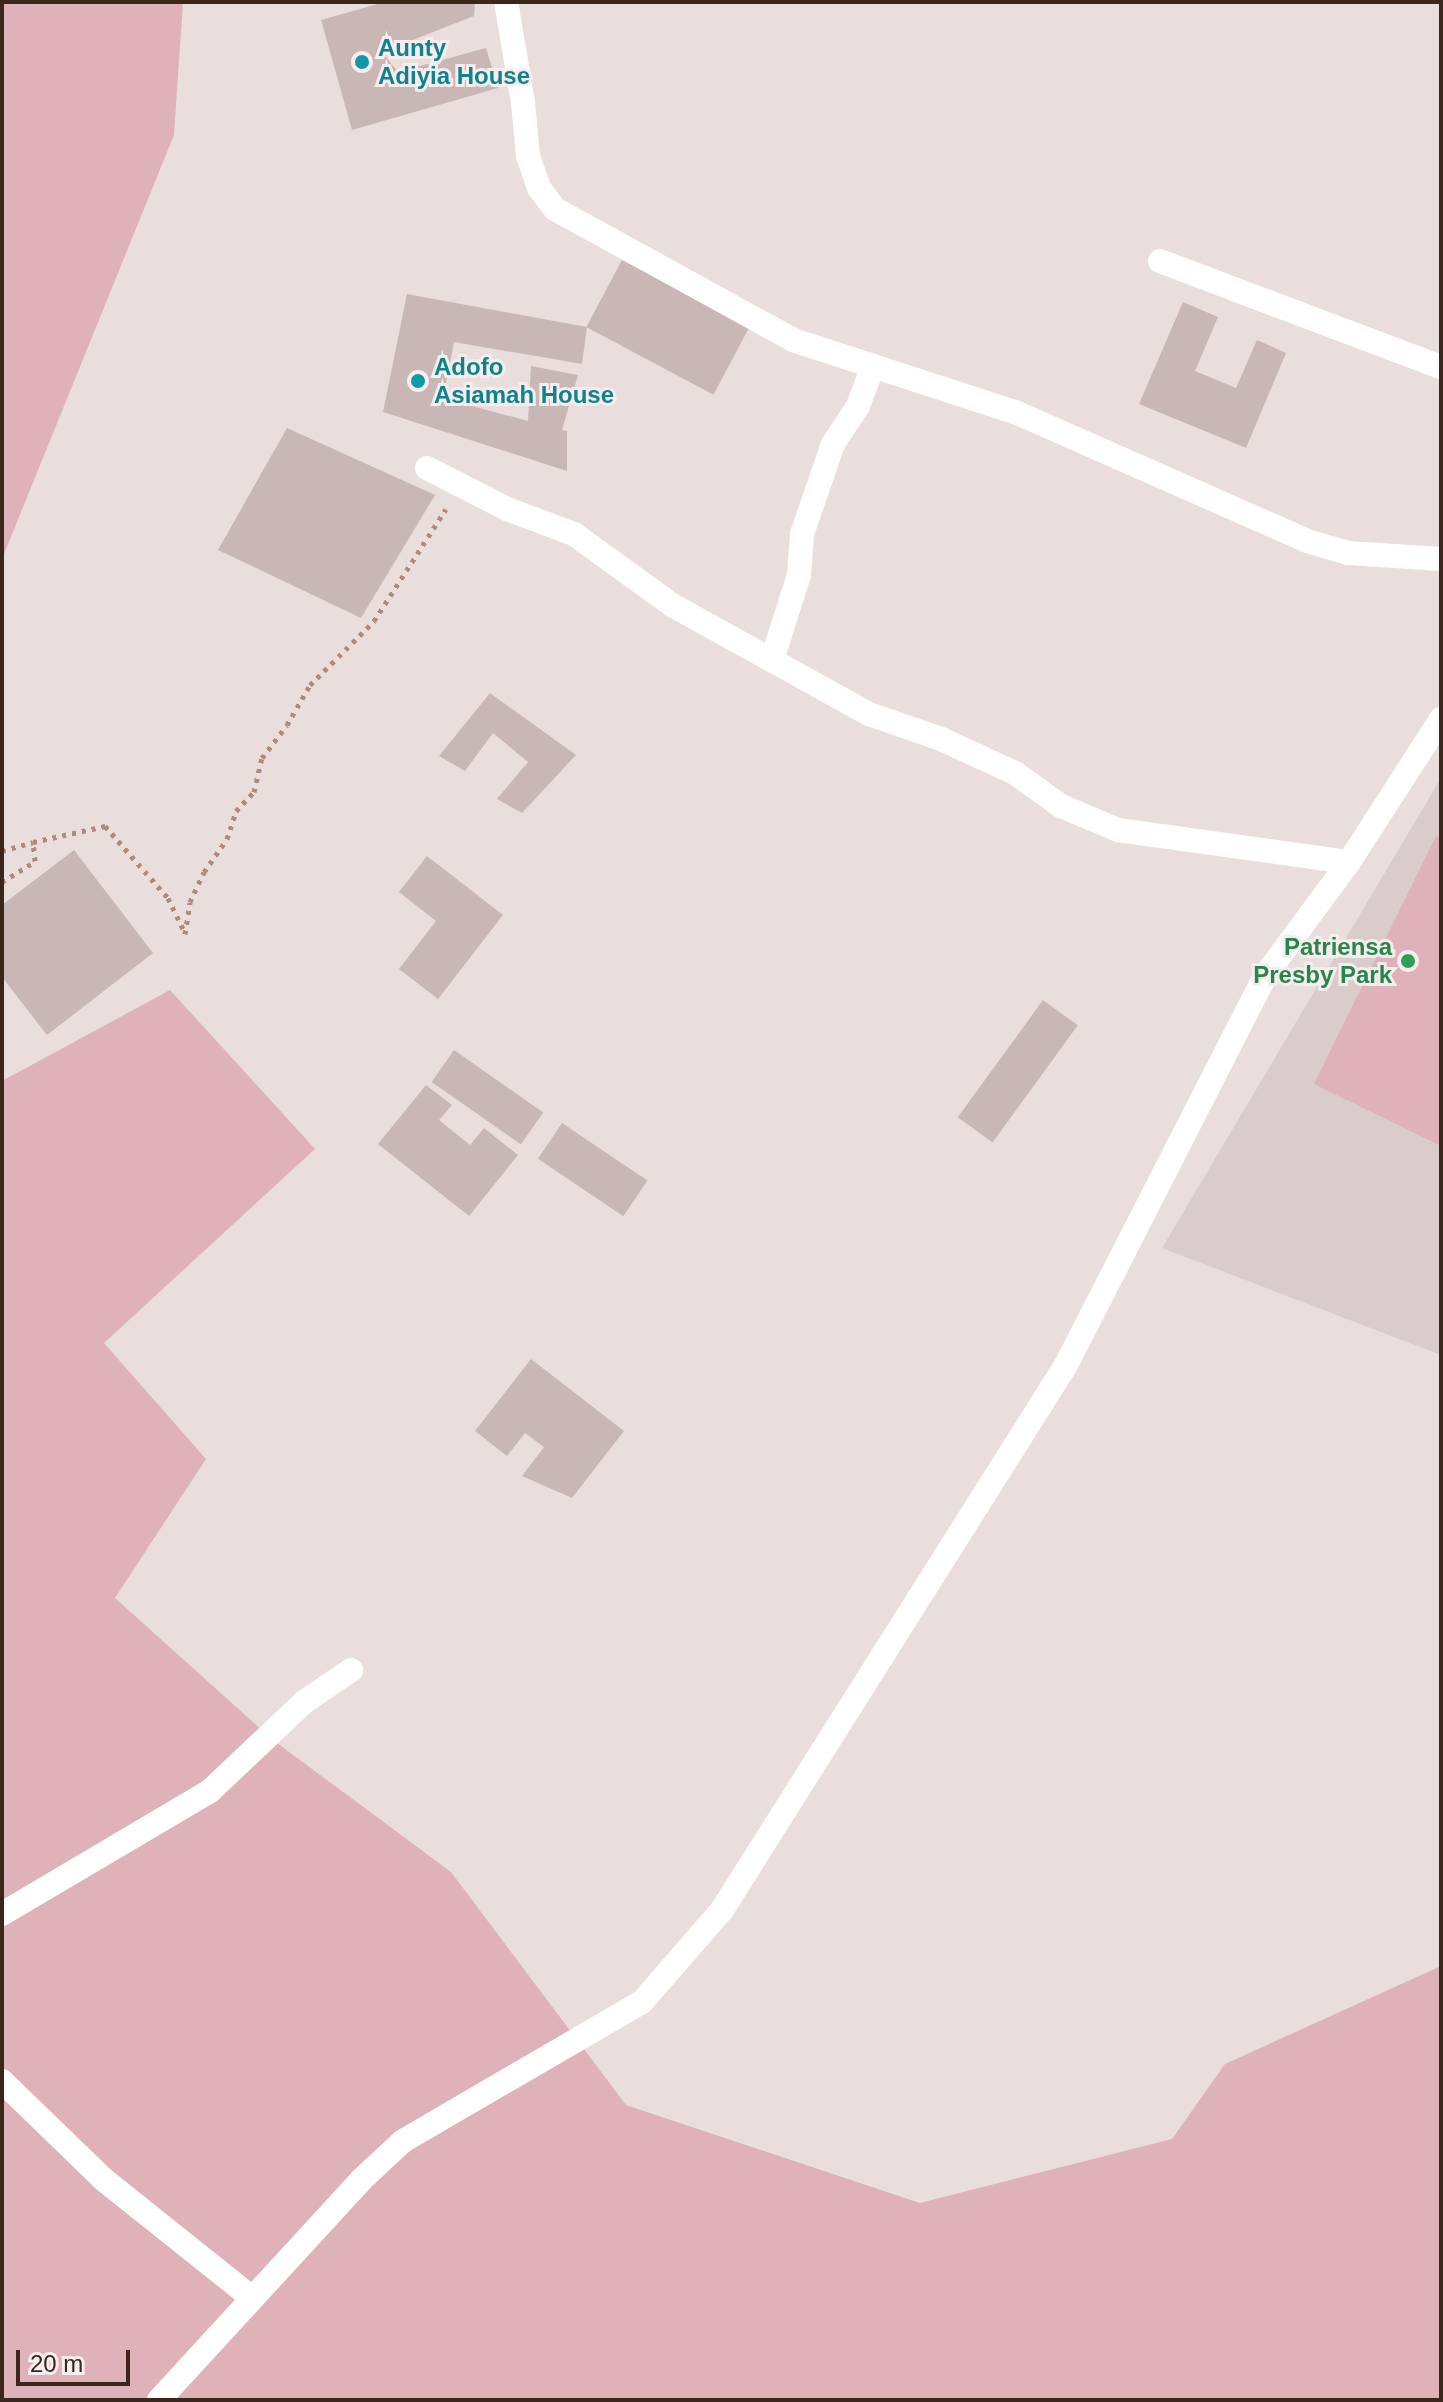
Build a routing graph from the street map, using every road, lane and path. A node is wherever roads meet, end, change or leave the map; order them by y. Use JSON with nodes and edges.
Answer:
{"nodes":[{"id":1,"x":506,"y":2,"type":"edge"},
{"id":2,"x":1160,"y":261,"type":"dead end"},
{"id":3,"x":873,"y":366,"type":"junction"},
{"id":4,"x":1441,"y":367,"type":"edge"},
{"id":5,"x":427,"y":468,"type":"dead end"},
{"id":6,"x":462,"y":485,"type":"junction"},
{"id":7,"x":1441,"y":559,"type":"edge"},
{"id":8,"x":772,"y":660,"type":"junction"},
{"id":9,"x":1441,"y":719,"type":"edge"},
{"id":10,"x":33,"y":842,"type":"junction"},
{"id":11,"x":2,"y":851,"type":"edge"},
{"id":12,"x":1349,"y":862,"type":"junction"},
{"id":13,"x":2,"y":882,"type":"edge"},
{"id":14,"x":351,"y":1670,"type":"dead end"},
{"id":15,"x":2,"y":1914,"type":"edge"},
{"id":16,"x":2,"y":2081,"type":"edge"},
{"id":17,"x":252,"y":2298,"type":"junction"},
{"id":18,"x":159,"y":2400,"type":"edge"}],
"edges":[{"from":1,"to":3,"type":"street"},
{"from":2,"to":4,"type":"street"},
{"from":3,"to":7,"type":"street"},
{"from":3,"to":8,"type":"street"},
{"from":5,"to":6,"type":"street"},
{"from":6,"to":8,"type":"street"},
{"from":6,"to":10,"type":"path"},
{"from":8,"to":12,"type":"street"},
{"from":9,"to":12,"type":"street"},
{"from":10,"to":11,"type":"path"},
{"from":10,"to":13,"type":"path"},
{"from":12,"to":17,"type":"street"},
{"from":14,"to":15,"type":"street"},
{"from":16,"to":17,"type":"street"},
{"from":17,"to":18,"type":"street"}]}
